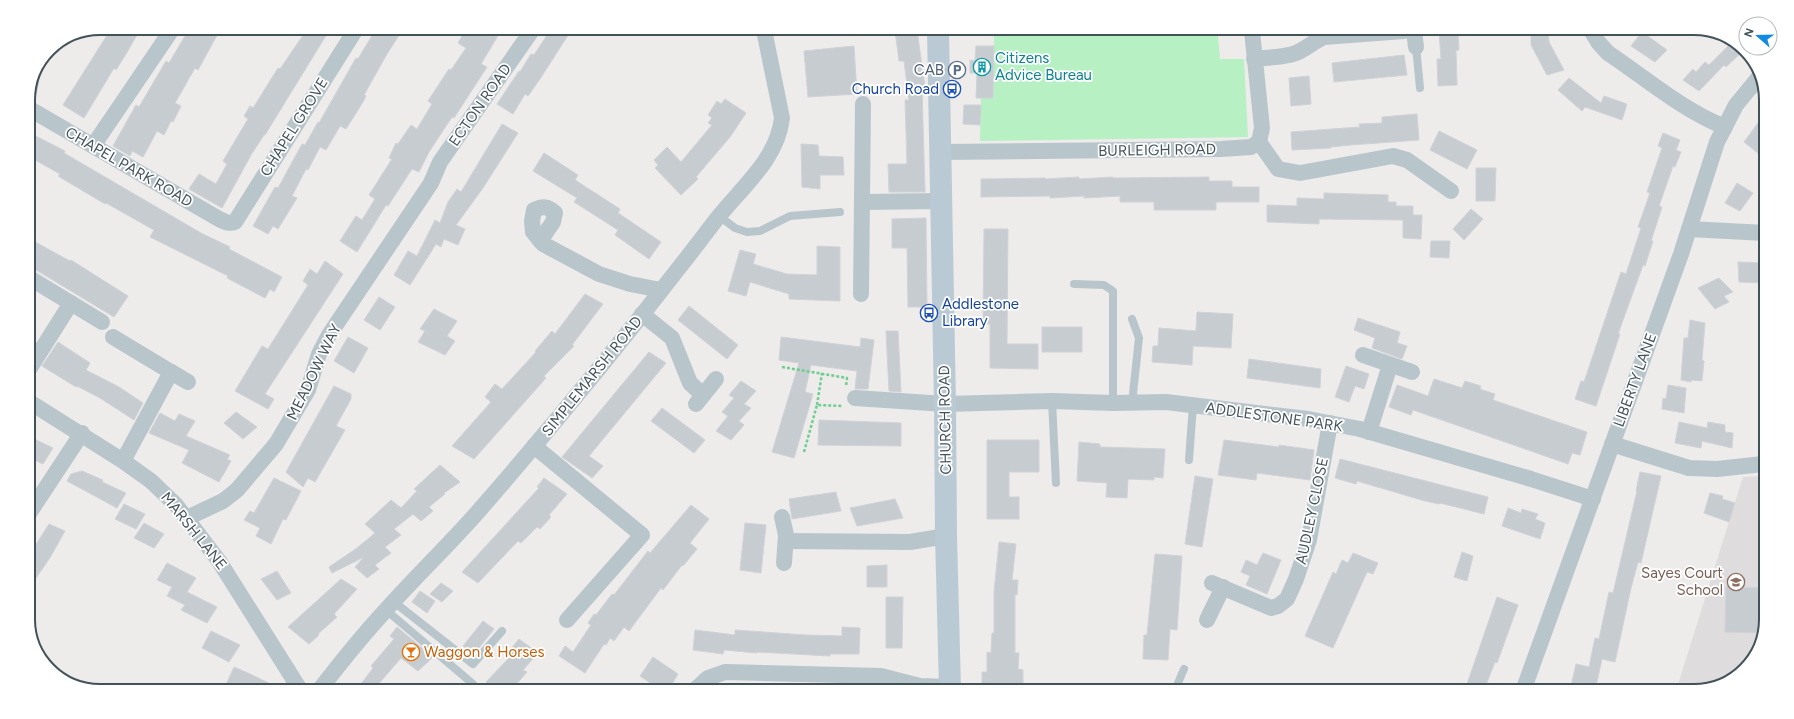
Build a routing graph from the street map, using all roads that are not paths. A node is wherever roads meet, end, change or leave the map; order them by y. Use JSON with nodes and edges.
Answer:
{"nodes":[{"id":1,"x":168,"y":35,"type":"edge"},
{"id":2,"x":352,"y":35,"type":"edge"},
{"id":3,"x":529,"y":35,"type":"edge"},
{"id":4,"x":765,"y":35,"type":"edge"},
{"id":5,"x":938,"y":35,"type":"edge"},
{"id":6,"x":1252,"y":35,"type":"edge"},
{"id":7,"x":1340,"y":35,"type":"edge"},
{"id":8,"x":1414,"y":35,"type":"edge"},
{"id":9,"x":1594,"y":35,"type":"edge"},
{"id":10,"x":1416,"y":47,"type":"joint"},
{"id":11,"x":1254,"y":58,"type":"junction"},
{"id":12,"x":1756,"y":81,"type":"edge"},
{"id":13,"x":1420,"y":88,"type":"dead end"},
{"id":14,"x":863,"y":104,"type":"dead end"},
{"id":15,"x":35,"y":111,"type":"edge"},
{"id":16,"x":1725,"y":127,"type":"junction"},
{"id":17,"x":1259,"y":142,"type":"junction"},
{"id":18,"x":93,"y":146,"type":"junction"},
{"id":19,"x":941,"y":152,"type":"junction"},
{"id":20,"x":431,"y":183,"type":"joint"},
{"id":21,"x":1451,"y":192,"type":"dead end"},
{"id":22,"x":941,"y":201,"type":"junction"},
{"id":23,"x":863,"y":202,"type":"junction"},
{"id":24,"x":840,"y":212,"type":"dead end"},
{"id":25,"x":719,"y":216,"type":"junction"},
{"id":26,"x":231,"y":223,"type":"joint"},
{"id":27,"x":1689,"y":229,"type":"junction"},
{"id":28,"x":1759,"y":232,"type":"edge"},
{"id":29,"x":540,"y":240,"type":"dead end"},
{"id":30,"x":35,"y":281,"type":"edge"},
{"id":31,"x":1074,"y":284,"type":"dead end"},
{"id":32,"x":661,"y":290,"type":"junction"},
{"id":33,"x":861,"y":294,"type":"dead end"},
{"id":34,"x":71,"y":303,"type":"junction"},
{"id":35,"x":642,"y":314,"type":"junction"},
{"id":36,"x":1132,"y":319,"type":"dead end"},
{"id":37,"x":102,"y":322,"type":"dead end"},
{"id":38,"x":112,"y":337,"type":"dead end"},
{"id":39,"x":1363,"y":356,"type":"dead end"},
{"id":40,"x":35,"y":361,"type":"edge"},
{"id":41,"x":1390,"y":365,"type":"junction"},
{"id":42,"x":171,"y":372,"type":"junction"},
{"id":43,"x":1412,"y":372,"type":"dead end"},
{"id":44,"x":716,"y":379,"type":"dead end"},
{"id":45,"x":188,"y":382,"type":"dead end"},
{"id":46,"x":850,"y":398,"type":"road end"},
{"id":47,"x":1052,"y":401,"type":"junction"},
{"id":48,"x":1113,"y":403,"type":"junction"},
{"id":49,"x":1132,"y":403,"type":"junction"},
{"id":50,"x":945,"y":404,"type":"junction"},
{"id":51,"x":35,"y":405,"type":"edge"},
{"id":52,"x":1193,"y":405,"type":"junction"},
{"id":53,"x":1330,"y":423,"type":"junction"},
{"id":54,"x":1369,"y":432,"type":"junction"},
{"id":55,"x":82,"y":433,"type":"junction"},
{"id":56,"x":1612,"y":444,"type":"junction"},
{"id":57,"x":534,"y":446,"type":"junction"},
{"id":58,"x":1188,"y":460,"type":"dead end"},
{"id":59,"x":123,"y":461,"type":"junction"},
{"id":60,"x":1759,"y":464,"type":"edge"},
{"id":61,"x":1056,"y":483,"type":"dead end"},
{"id":62,"x":1593,"y":499,"type":"junction"},
{"id":63,"x":35,"y":504,"type":"edge"},
{"id":64,"x":782,"y":517,"type":"dead end"},
{"id":65,"x":187,"y":518,"type":"junction"},
{"id":66,"x":946,"y":536,"type":"junction"},
{"id":67,"x":786,"y":541,"type":"junction"},
{"id":68,"x":784,"y":563,"type":"dead end"},
{"id":69,"x":390,"y":606,"type":"junction"},
{"id":70,"x":567,"y":620,"type":"dead end"},
{"id":71,"x":1207,"y":620,"type":"dead end"},
{"id":72,"x":502,"y":631,"type":"dead end"},
{"id":73,"x":1184,"y":669,"type":"dead end"},
{"id":74,"x":297,"y":684,"type":"edge"},
{"id":75,"x":324,"y":684,"type":"edge"},
{"id":76,"x":473,"y":684,"type":"dead end"},
{"id":77,"x":701,"y":684,"type":"edge"},
{"id":78,"x":907,"y":684,"type":"edge"},
{"id":79,"x":950,"y":684,"type":"edge"},
{"id":80,"x":1178,"y":684,"type":"edge"},
{"id":81,"x":1526,"y":684,"type":"edge"}],
"edges":[{"from":1,"to":18,"type":"street"},
{"from":2,"to":26,"type":"street","name":"CHAPEL GROVE"},
{"from":3,"to":20,"type":"street","name":"ECTON ROAD"},
{"from":4,"to":25,"type":"street","name":"SIMPLEMARSH ROAD"},
{"from":5,"to":19,"type":"main road","name":"CHURCH ROAD"},
{"from":6,"to":11,"type":"street"},
{"from":7,"to":11,"type":"street"},
{"from":8,"to":10,"type":"street"},
{"from":9,"to":16,"type":"street"},
{"from":10,"to":13,"type":"lane"},
{"from":11,"to":17,"type":"street"},
{"from":12,"to":16,"type":"street","name":"LIBERTY LANE"},
{"from":14,"to":23,"type":"street"},
{"from":15,"to":18,"type":"street","name":"CHAPEL PARK ROAD"},
{"from":16,"to":27,"type":"street","name":"LIBERTY LANE"},
{"from":17,"to":19,"type":"street","name":"BURLEIGH ROAD"},
{"from":17,"to":21,"type":"street"},
{"from":18,"to":26,"type":"street","name":"CHAPEL PARK ROAD"},
{"from":19,"to":22,"type":"main road","name":"CHURCH ROAD"},
{"from":20,"to":65,"type":"street","name":"MEADOW WAY"},
{"from":22,"to":23,"type":"street"},
{"from":22,"to":50,"type":"main road","name":"CHURCH ROAD"},
{"from":23,"to":33,"type":"street"},
{"from":24,"to":25,"type":"lane"},
{"from":25,"to":32,"type":"street","name":"SIMPLEMARSH ROAD"},
{"from":27,"to":28,"type":"street"},
{"from":27,"to":56,"type":"street","name":"LIBERTY LANE"},
{"from":29,"to":32,"type":"street"},
{"from":30,"to":34,"type":"street"},
{"from":31,"to":48,"type":"lane"},
{"from":32,"to":35,"type":"street","name":"SIMPLEMARSH ROAD"},
{"from":34,"to":37,"type":"street"},
{"from":34,"to":40,"type":"street"},
{"from":35,"to":44,"type":"street"},
{"from":35,"to":57,"type":"street","name":"SIMPLEMARSH ROAD"},
{"from":36,"to":49,"type":"lane"},
{"from":38,"to":42,"type":"street"},
{"from":39,"to":41,"type":"street"},
{"from":41,"to":43,"type":"street"},
{"from":41,"to":54,"type":"street"},
{"from":42,"to":45,"type":"street"},
{"from":42,"to":59,"type":"street"},
{"from":46,"to":50,"type":"street","name":"ADDLESTONE PARK"},
{"from":47,"to":48,"type":"street","name":"ADDLESTONE PARK"},
{"from":47,"to":50,"type":"street","name":"ADDLESTONE PARK"},
{"from":47,"to":61,"type":"lane"},
{"from":48,"to":49,"type":"street","name":"ADDLESTONE PARK"},
{"from":49,"to":52,"type":"street","name":"ADDLESTONE PARK"},
{"from":50,"to":66,"type":"main road","name":"CHURCH ROAD"},
{"from":51,"to":55,"type":"street","name":"MARSH LANE"},
{"from":52,"to":53,"type":"street","name":"ADDLESTONE PARK"},
{"from":52,"to":58,"type":"lane"},
{"from":53,"to":54,"type":"street","name":"ADDLESTONE PARK"},
{"from":53,"to":71,"type":"street","name":"AUDLEY CLOSE"},
{"from":54,"to":62,"type":"street","name":"ADDLESTONE PARK"},
{"from":55,"to":59,"type":"street","name":"MARSH LANE"},
{"from":55,"to":63,"type":"street"},
{"from":56,"to":60,"type":"street"},
{"from":56,"to":62,"type":"street","name":"LIBERTY LANE"},
{"from":57,"to":69,"type":"street","name":"SIMPLEMARSH ROAD"},
{"from":57,"to":70,"type":"street"},
{"from":59,"to":65,"type":"street","name":"MARSH LANE"},
{"from":62,"to":81,"type":"street","name":"LIBERTY LANE"},
{"from":64,"to":67,"type":"street"},
{"from":65,"to":74,"type":"street","name":"MARSH LANE"},
{"from":66,"to":67,"type":"street"},
{"from":66,"to":79,"type":"main road","name":"CHURCH ROAD"},
{"from":67,"to":68,"type":"street"},
{"from":69,"to":72,"type":"lane"},
{"from":69,"to":75,"type":"street","name":"SIMPLEMARSH ROAD"},
{"from":69,"to":76,"type":"lane"},
{"from":73,"to":80,"type":"lane"},
{"from":77,"to":78,"type":"street"}]}
